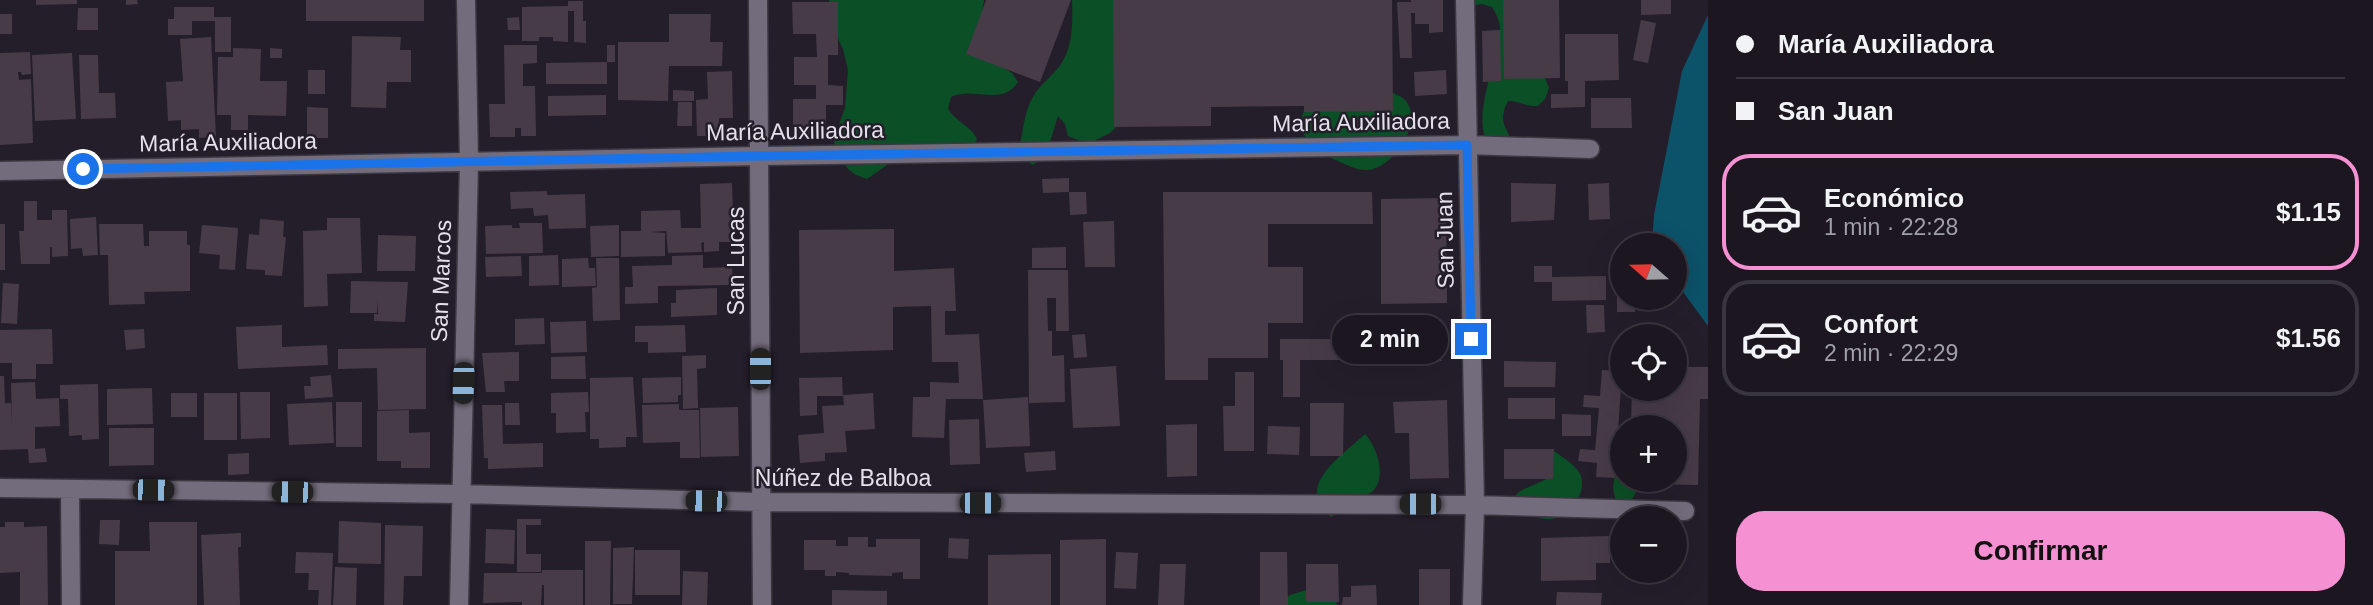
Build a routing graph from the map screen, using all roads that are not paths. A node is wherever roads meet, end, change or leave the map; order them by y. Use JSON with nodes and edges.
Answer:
{"nodes":[{"id":1,"x":466,"y":0,"type":"edge"},
{"id":2,"x":758,"y":0,"type":"edge"},
{"id":3,"x":1465,"y":0,"type":"edge"},
{"id":4,"x":1467,"y":145,"type":"junction"},
{"id":5,"x":1590,"y":149,"type":"dead end"},
{"id":6,"x":760,"y":156,"type":"junction"},
{"id":7,"x":469,"y":162,"type":"junction"},
{"id":8,"x":0,"y":171,"type":"edge"},
{"id":9,"x":0,"y":488,"type":"edge"},
{"id":10,"x":70,"y":489,"type":"junction"},
{"id":11,"x":459,"y":494,"type":"junction"},
{"id":12,"x":761,"y":502,"type":"junction"},
{"id":13,"x":1475,"y":505,"type":"junction"},
{"id":14,"x":1610,"y":509,"type":"edge"},
{"id":15,"x":71,"y":605,"type":"edge"},
{"id":16,"x":458,"y":605,"type":"edge"},
{"id":17,"x":762,"y":605,"type":"edge"},
{"id":18,"x":1472,"y":605,"type":"edge"}],
"edges":[{"from":1,"to":7,"type":"street","name":"San Marcos"},
{"from":2,"to":6,"type":"street","name":"San Lucas"},
{"from":3,"to":4,"type":"street","name":"San Juan"},
{"from":4,"to":5,"type":"street","name":"María Auxiliadora"},
{"from":4,"to":6,"type":"street","name":"María Auxiliadora"},
{"from":4,"to":13,"type":"street","name":"San Juan"},
{"from":6,"to":7,"type":"street","name":"María Auxiliadora"},
{"from":6,"to":12,"type":"street","name":"San Lucas"},
{"from":7,"to":8,"type":"street","name":"María Auxiliadora"},
{"from":7,"to":11,"type":"street","name":"San Marcos"},
{"from":9,"to":10,"type":"street","name":"Núñez de Balboa"},
{"from":10,"to":11,"type":"street","name":"Núñez de Balboa"},
{"from":10,"to":15,"type":"street"},
{"from":11,"to":12,"type":"street","name":"Núñez de Balboa"},
{"from":11,"to":16,"type":"street","name":"San Marcos"},
{"from":12,"to":13,"type":"street","name":"Núñez de Balboa"},
{"from":12,"to":17,"type":"street","name":"San Lucas"},
{"from":13,"to":14,"type":"street","name":"Núñez de Balboa"},
{"from":13,"to":18,"type":"street","name":"San Juan"}]}
